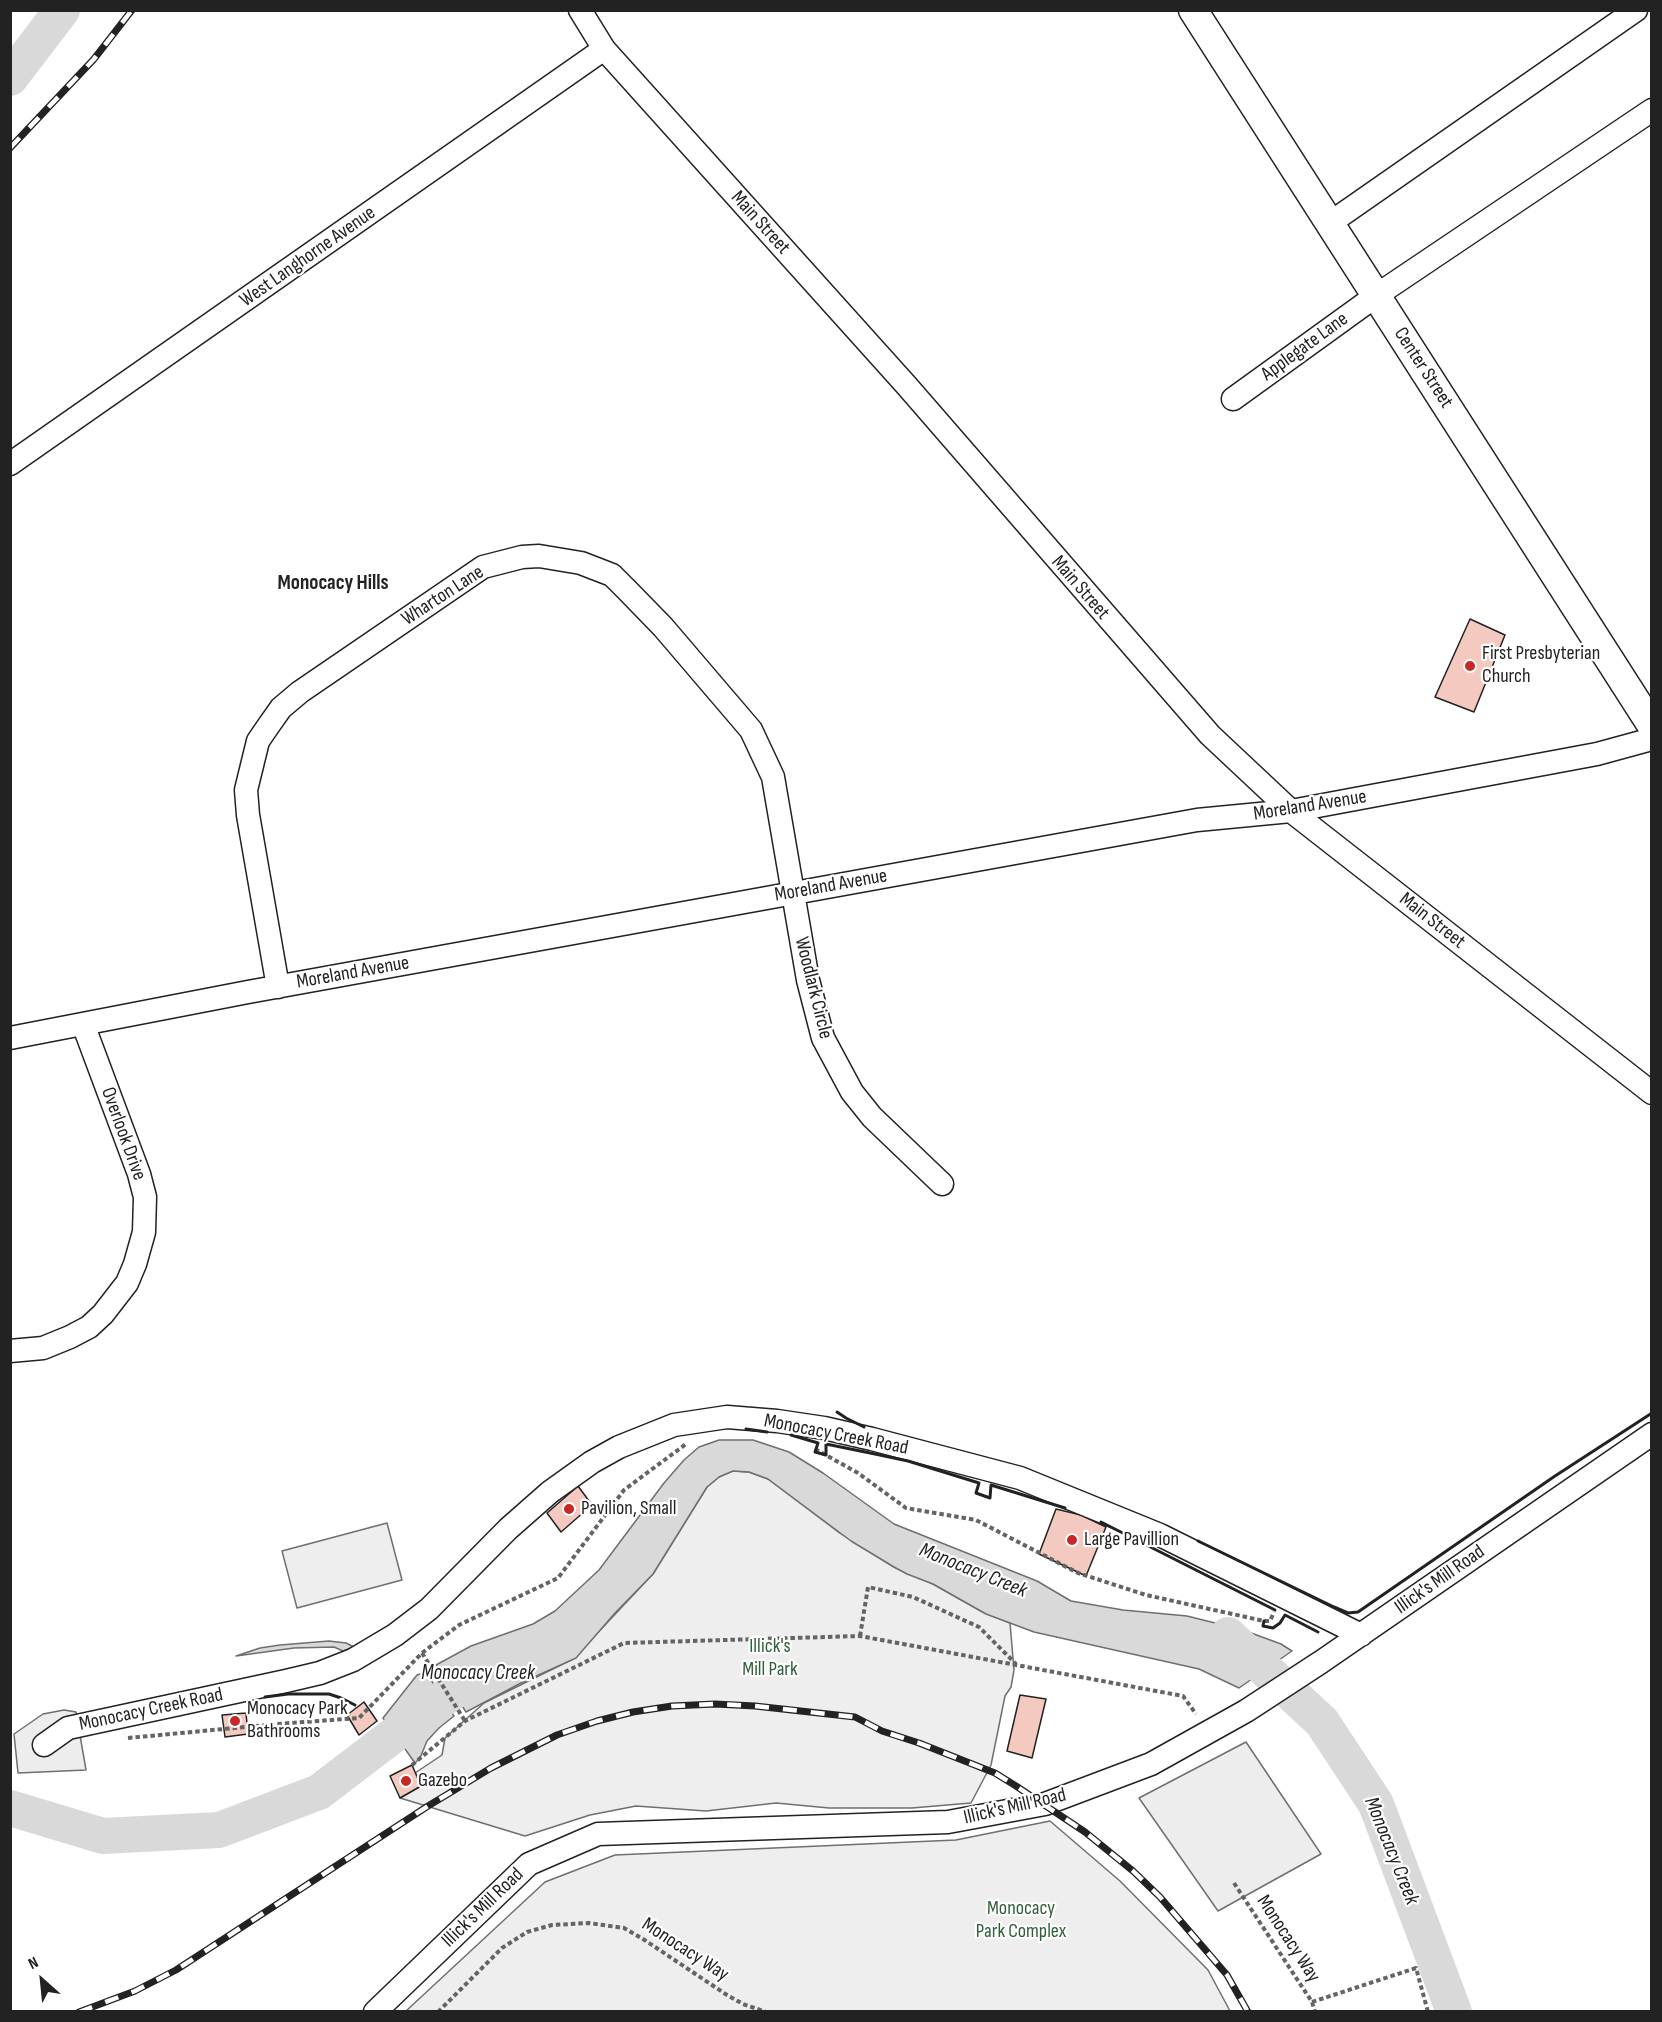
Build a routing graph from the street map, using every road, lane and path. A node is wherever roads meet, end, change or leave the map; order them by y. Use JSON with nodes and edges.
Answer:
{"nodes":[{"id":1,"x":580,"y":10,"type":"edge"},
{"id":2,"x":1193,"y":10,"type":"edge"},
{"id":3,"x":1636,"y":10,"type":"edge"},
{"id":4,"x":604,"y":49,"type":"junction"},
{"id":5,"x":1648,"y":116,"type":"edge"},
{"id":6,"x":1330,"y":223,"type":"junction"},
{"id":7,"x":1377,"y":295,"type":"junction"},
{"id":8,"x":1233,"y":399,"type":"dead end"},
{"id":9,"x":10,"y":464,"type":"edge"},
{"id":10,"x":1652,"y":726,"type":"edge"},
{"id":11,"x":1652,"y":738,"type":"edge"},
{"id":12,"x":1291,"y":812,"type":"junction"},
{"id":13,"x":791,"y":893,"type":"junction"},
{"id":14,"x":278,"y":987,"type":"junction"},
{"id":15,"x":83,"y":1024,"type":"junction"},
{"id":16,"x":10,"y":1038,"type":"edge"},
{"id":17,"x":1652,"y":1093,"type":"edge"},
{"id":18,"x":942,"y":1185,"type":"dead end"},
{"id":19,"x":10,"y":1351,"type":"edge"},
{"id":20,"x":1652,"y":1434,"type":"edge"},
{"id":21,"x":695,"y":1439,"type":"dead end"},
{"id":22,"x":807,"y":1444,"type":"dead end"},
{"id":23,"x":1275,"y":1610,"type":"dead end"},
{"id":24,"x":1361,"y":1635,"type":"junction"},
{"id":25,"x":860,"y":1636,"type":"junction"},
{"id":26,"x":422,"y":1653,"type":"junction"},
{"id":27,"x":1016,"y":1664,"type":"junction"},
{"id":28,"x":1196,"y":1714,"type":"dead end"},
{"id":29,"x":465,"y":1721,"type":"junction"},
{"id":30,"x":124,"y":1738,"type":"dead end"},
{"id":31,"x":44,"y":1746,"type":"dead end"},
{"id":32,"x":411,"y":1766,"type":"dead end"},
{"id":33,"x":1234,"y":1883,"type":"dead end"},
{"id":34,"x":1312,"y":2002,"type":"junction"},
{"id":35,"x":375,"y":2012,"type":"edge"},
{"id":36,"x":438,"y":2012,"type":"edge"},
{"id":37,"x":766,"y":2012,"type":"edge"},
{"id":38,"x":1316,"y":2012,"type":"edge"},
{"id":39,"x":1428,"y":2012,"type":"edge"}],
"edges":[{"from":1,"to":4,"type":"street","name":"Main Street"},
{"from":2,"to":6,"type":"main road","name":"Center Street"},
{"from":3,"to":6,"type":"street"},
{"from":4,"to":9,"type":"street","name":"West Langhorne Avenue"},
{"from":4,"to":12,"type":"street","name":"Main Street"},
{"from":5,"to":7,"type":"street","name":"Applegate Lane"},
{"from":6,"to":7,"type":"main road","name":"Center Street"},
{"from":7,"to":8,"type":"street","name":"Applegate Lane"},
{"from":7,"to":10,"type":"main road","name":"Center Street"},
{"from":11,"to":12,"type":"street","name":"Moreland Avenue"},
{"from":12,"to":13,"type":"street","name":"Moreland Avenue"},
{"from":12,"to":17,"type":"street","name":"Main Street"},
{"from":13,"to":14,"type":"street","name":"Moreland Avenue"},
{"from":13,"to":14,"type":"street","name":"Wharton Lane"},
{"from":13,"to":18,"type":"street","name":"Woodlark Circle"},
{"from":14,"to":15,"type":"street","name":"Moreland Avenue"},
{"from":15,"to":16,"type":"street","name":"Moreland Avenue"},
{"from":15,"to":19,"type":"street","name":"Overlook Drive"},
{"from":20,"to":24,"type":"street","name":"Illick's Mill Road"},
{"from":21,"to":26,"type":"path"},
{"from":22,"to":23,"type":"path"},
{"from":24,"to":31,"type":"street","name":"Monocacy Creek Road"},
{"from":24,"to":35,"type":"street","name":"Illick's Mill Road"},
{"from":25,"to":27,"type":"path"},
{"from":25,"to":27,"type":"path"},
{"from":25,"to":29,"type":"path"},
{"from":26,"to":29,"type":"path"},
{"from":26,"to":30,"type":"path"},
{"from":27,"to":28,"type":"path"},
{"from":29,"to":32,"type":"path"},
{"from":33,"to":34,"type":"path","name":"Monocacy Way"},
{"from":34,"to":38,"type":"path","name":"Monocacy Way"},
{"from":34,"to":39,"type":"path"},
{"from":36,"to":37,"type":"path","name":"Monocacy Way"}]}
